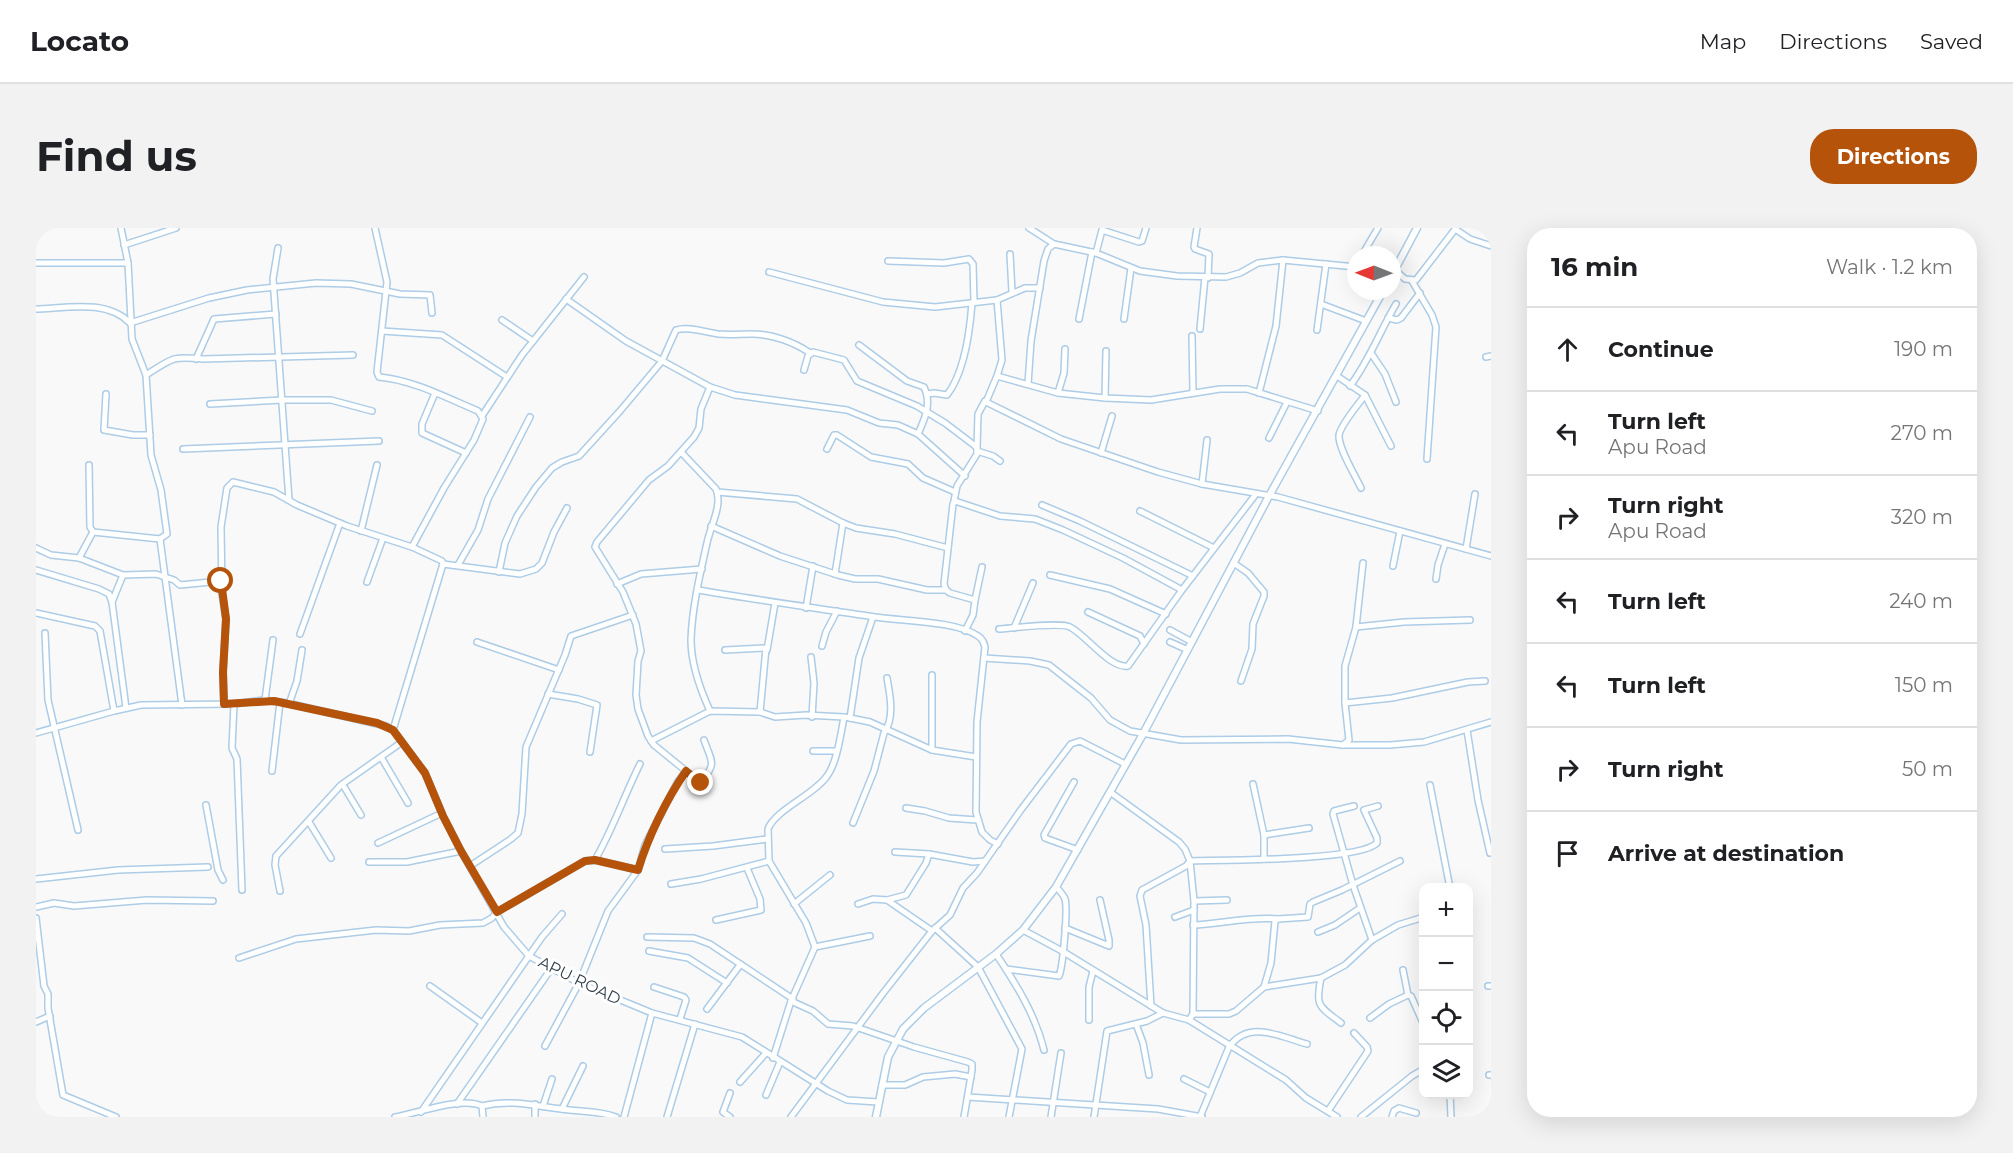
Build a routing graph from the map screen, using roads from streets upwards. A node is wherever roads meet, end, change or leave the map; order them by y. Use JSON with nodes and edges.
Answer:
{"nodes":[{"id":1,"x":121,"y":228,"type":"edge"},
{"id":2,"x":176,"y":228,"type":"edge"},
{"id":3,"x":375,"y":228,"type":"edge"},
{"id":4,"x":1029,"y":228,"type":"edge"},
{"id":5,"x":1146,"y":228,"type":"edge"},
{"id":6,"x":1197,"y":228,"type":"edge"},
{"id":7,"x":1378,"y":228,"type":"edge"},
{"id":8,"x":1417,"y":228,"type":"edge"},
{"id":9,"x":1102,"y":229,"type":"edge"},
{"id":10,"x":1455,"y":229,"type":"edge"},
{"id":11,"x":1053,"y":244,"type":"junction"},
{"id":12,"x":124,"y":245,"type":"junction"},
{"id":13,"x":1367,"y":246,"type":"edge"},
{"id":14,"x":1491,"y":246,"type":"edge"},
{"id":15,"x":278,"y":248,"type":"dead end"},
{"id":16,"x":1094,"y":253,"type":"junction"},
{"id":17,"x":1010,"y":254,"type":"dead end"},
{"id":18,"x":1401,"y":258,"type":"edge"},
{"id":19,"x":1283,"y":260,"type":"junction"},
{"id":20,"x":888,"y":261,"type":"dead end"},
{"id":21,"x":36,"y":263,"type":"edge"},
{"id":22,"x":128,"y":263,"type":"junction"},
{"id":23,"x":1326,"y":264,"type":"junction"},
{"id":24,"x":1347,"y":266,"type":"edge"},
{"id":25,"x":1131,"y":268,"type":"junction"},
{"id":26,"x":769,"y":272,"type":"dead end"},
{"id":27,"x":584,"y":277,"type":"dead end"},
{"id":28,"x":1207,"y":277,"type":"junction"},
{"id":29,"x":1401,"y":277,"type":"edge"},
{"id":30,"x":1412,"y":281,"type":"junction"},
{"id":31,"x":274,"y":288,"type":"junction"},
{"id":32,"x":1040,"y":288,"type":"junction"},
{"id":33,"x":386,"y":291,"type":"junction"},
{"id":34,"x":1012,"y":292,"type":"junction"},
{"id":35,"x":1420,"y":293,"type":"junction"},
{"id":36,"x":566,"y":299,"type":"junction"},
{"id":37,"x":998,"y":300,"type":"junction"},
{"id":38,"x":1378,"y":300,"type":"edge"},
{"id":39,"x":973,"y":302,"type":"junction"},
{"id":40,"x":1321,"y":304,"type":"junction"},
{"id":41,"x":1396,"y":304,"type":"dead end"},
{"id":42,"x":36,"y":309,"type":"edge"},
{"id":43,"x":432,"y":313,"type":"dead end"},
{"id":44,"x":276,"y":314,"type":"junction"},
{"id":45,"x":1388,"y":318,"type":"junction"},
{"id":46,"x":1079,"y":319,"type":"dead end"},
{"id":47,"x":1124,"y":319,"type":"dead end"},
{"id":48,"x":502,"y":320,"type":"dead end"},
{"id":49,"x":1366,"y":321,"type":"junction"},
{"id":50,"x":130,"y":323,"type":"junction"},
{"id":51,"x":1200,"y":329,"type":"dead end"},
{"id":52,"x":1317,"y":330,"type":"dead end"},
{"id":53,"x":382,"y":331,"type":"junction"},
{"id":54,"x":1192,"y":336,"type":"dead end"},
{"id":55,"x":533,"y":341,"type":"junction"},
{"id":56,"x":859,"y":345,"type":"dead end"},
{"id":57,"x":1065,"y":349,"type":"dead end"},
{"id":58,"x":1106,"y":351,"type":"dead end"},
{"id":59,"x":1371,"y":352,"type":"junction"},
{"id":60,"x":810,"y":353,"type":"junction"},
{"id":61,"x":353,"y":355,"type":"dead end"},
{"id":62,"x":279,"y":357,"type":"junction"},
{"id":63,"x":196,"y":359,"type":"junction"},
{"id":64,"x":662,"y":361,"type":"junction"},
{"id":65,"x":804,"y":370,"type":"dead end"},
{"id":66,"x":146,"y":375,"type":"junction"},
{"id":67,"x":998,"y":376,"type":"junction"},
{"id":68,"x":1336,"y":376,"type":"junction"},
{"id":69,"x":507,"y":377,"type":"junction"},
{"id":70,"x":1028,"y":384,"type":"junction"},
{"id":71,"x":1350,"y":386,"type":"junction"},
{"id":72,"x":710,"y":387,"type":"junction"},
{"id":73,"x":1192,"y":392,"type":"junction"},
{"id":74,"x":435,"y":393,"type":"junction"},
{"id":75,"x":1058,"y":393,"type":"junction"},
{"id":76,"x":1259,"y":393,"type":"junction"},
{"id":77,"x":106,"y":394,"type":"dead end"},
{"id":78,"x":927,"y":394,"type":"junction"},
{"id":79,"x":1365,"y":395,"type":"junction"},
{"id":80,"x":1105,"y":398,"type":"junction"},
{"id":81,"x":282,"y":400,"type":"junction"},
{"id":82,"x":985,"y":401,"type":"junction"},
{"id":83,"x":1287,"y":402,"type":"junction"},
{"id":84,"x":1396,"y":402,"type":"dead end"},
{"id":85,"x":210,"y":404,"type":"dead end"},
{"id":86,"x":372,"y":411,"type":"dead end"},
{"id":87,"x":1318,"y":411,"type":"junction"},
{"id":88,"x":927,"y":412,"type":"junction"},
{"id":89,"x":482,"y":416,"type":"junction"},
{"id":90,"x":1112,"y":416,"type":"dead end"},
{"id":91,"x":530,"y":417,"type":"dead end"},
{"id":92,"x":918,"y":434,"type":"junction"},
{"id":93,"x":150,"y":435,"type":"junction"},
{"id":94,"x":1269,"y":438,"type":"dead end"},
{"id":95,"x":1207,"y":440,"type":"dead end"},
{"id":96,"x":379,"y":441,"type":"dead end"},
{"id":97,"x":285,"y":444,"type":"junction"},
{"id":98,"x":1391,"y":446,"type":"dead end"},
{"id":99,"x":183,"y":448,"type":"dead end"},
{"id":100,"x":827,"y":449,"type":"dead end"},
{"id":101,"x":977,"y":450,"type":"junction"},
{"id":102,"x":681,"y":452,"type":"junction"},
{"id":103,"x":466,"y":453,"type":"junction"},
{"id":104,"x":1101,"y":453,"type":"junction"},
{"id":105,"x":1427,"y":459,"type":"dead end"},
{"id":106,"x":1000,"y":461,"type":"dead end"},
{"id":107,"x":89,"y":465,"type":"dead end"},
{"id":108,"x":377,"y":465,"type":"dead end"},
{"id":109,"x":965,"y":476,"type":"junction"},
{"id":110,"x":1202,"y":484,"type":"junction"},
{"id":111,"x":1361,"y":488,"type":"dead end"},
{"id":112,"x":717,"y":492,"type":"junction"},
{"id":113,"x":955,"y":492,"type":"junction"},
{"id":114,"x":1256,"y":494,"type":"junction"},
{"id":115,"x":1474,"y":494,"type":"dead end"},
{"id":116,"x":1269,"y":496,"type":"junction"},
{"id":117,"x":289,"y":500,"type":"junction"},
{"id":118,"x":954,"y":501,"type":"junction"},
{"id":119,"x":1041,"y":505,"type":"dead end"},
{"id":120,"x":567,"y":508,"type":"dead end"},
{"id":121,"x":1140,"y":511,"type":"dead end"},
{"id":122,"x":340,"y":523,"type":"junction"},
{"id":123,"x":843,"y":524,"type":"junction"},
{"id":124,"x":711,"y":526,"type":"junction"},
{"id":125,"x":361,"y":531,"type":"junction"},
{"id":126,"x":1400,"y":531,"type":"junction"},
{"id":127,"x":93,"y":532,"type":"junction"},
{"id":128,"x":383,"y":538,"type":"junction"},
{"id":129,"x":160,"y":539,"type":"junction"},
{"id":130,"x":1444,"y":543,"type":"junction"},
{"id":131,"x":412,"y":547,"type":"junction"},
{"id":132,"x":36,"y":548,"type":"edge"},
{"id":133,"x":948,"y":548,"type":"junction"},
{"id":134,"x":1214,"y":548,"type":"junction"},
{"id":135,"x":1466,"y":549,"type":"junction"},
{"id":136,"x":1491,"y":556,"type":"edge"},
{"id":137,"x":79,"y":558,"type":"junction"},
{"id":138,"x":1363,"y":563,"type":"dead end"},
{"id":139,"x":443,"y":564,"type":"junction"},
{"id":140,"x":1235,"y":564,"type":"junction"},
{"id":141,"x":458,"y":565,"type":"junction"},
{"id":142,"x":813,"y":566,"type":"junction"},
{"id":143,"x":1393,"y":566,"type":"dead end"},
{"id":144,"x":982,"y":567,"type":"dead end"},
{"id":145,"x":702,"y":569,"type":"junction"},
{"id":146,"x":36,"y":570,"type":"edge"},
{"id":147,"x":499,"y":572,"type":"junction"},
{"id":148,"x":835,"y":574,"type":"junction"},
{"id":149,"x":123,"y":575,"type":"junction"},
{"id":150,"x":1050,"y":575,"type":"dead end"},
{"id":151,"x":1193,"y":576,"type":"junction"},
{"id":152,"x":164,"y":578,"type":"junction"},
{"id":153,"x":1436,"y":579,"type":"dead end"},
{"id":154,"x":221,"y":581,"type":"junction"},
{"id":155,"x":367,"y":582,"type":"dead end"},
{"id":156,"x":1033,"y":583,"type":"dead end"},
{"id":157,"x":617,"y":584,"type":"junction"},
{"id":158,"x":698,"y":590,"type":"junction"},
{"id":159,"x":946,"y":590,"type":"junction"},
{"id":160,"x":1182,"y":590,"type":"junction"},
{"id":161,"x":975,"y":600,"type":"junction"},
{"id":162,"x":112,"y":602,"type":"junction"},
{"id":163,"x":775,"y":603,"type":"junction"},
{"id":164,"x":806,"y":608,"type":"junction"},
{"id":165,"x":837,"y":611,"type":"junction"},
{"id":166,"x":1088,"y":612,"type":"dead end"},
{"id":167,"x":36,"y":613,"type":"edge"},
{"id":168,"x":1166,"y":614,"type":"junction"},
{"id":169,"x":633,"y":615,"type":"junction"},
{"id":170,"x":873,"y":617,"type":"junction"},
{"id":171,"x":1470,"y":620,"type":"dead end"},
{"id":172,"x":1356,"y":627,"type":"junction"},
{"id":173,"x":1014,"y":628,"type":"junction"},
{"id":174,"x":999,"y":629,"type":"dead end"},
{"id":175,"x":1170,"y":630,"type":"dead end"},
{"id":176,"x":965,"y":631,"type":"junction"},
{"id":177,"x":45,"y":633,"type":"dead end"},
{"id":178,"x":300,"y":634,"type":"dead end"},
{"id":179,"x":273,"y":640,"type":"dead end"},
{"id":180,"x":477,"y":642,"type":"dead end"},
{"id":181,"x":1170,"y":642,"type":"dead end"},
{"id":182,"x":1192,"y":642,"type":"junction"},
{"id":183,"x":1144,"y":644,"type":"junction"},
{"id":184,"x":822,"y":646,"type":"dead end"},
{"id":185,"x":302,"y":650,"type":"dead end"},
{"id":186,"x":725,"y":650,"type":"dead end"},
{"id":187,"x":767,"y":650,"type":"junction"},
{"id":188,"x":1188,"y":650,"type":"junction"},
{"id":189,"x":811,"y":657,"type":"dead end"},
{"id":190,"x":984,"y":658,"type":"junction"},
{"id":191,"x":559,"y":670,"type":"junction"},
{"id":192,"x":932,"y":675,"type":"dead end"},
{"id":193,"x":887,"y":678,"type":"dead end"},
{"id":194,"x":1241,"y":681,"type":"dead end"},
{"id":195,"x":1485,"y":681,"type":"dead end"},
{"id":196,"x":548,"y":694,"type":"junction"},
{"id":197,"x":265,"y":700,"type":"junction"},
{"id":198,"x":280,"y":702,"type":"junction"},
{"id":199,"x":1345,"y":703,"type":"junction"},
{"id":200,"x":224,"y":704,"type":"junction"},
{"id":201,"x":234,"y":704,"type":"junction"},
{"id":202,"x":289,"y":704,"type":"junction"},
{"id":203,"x":182,"y":705,"type":"junction"},
{"id":204,"x":126,"y":708,"type":"junction"},
{"id":205,"x":114,"y":711,"type":"junction"},
{"id":206,"x":710,"y":711,"type":"junction"},
{"id":207,"x":760,"y":712,"type":"junction"},
{"id":208,"x":812,"y":717,"type":"junction"},
{"id":209,"x":847,"y":717,"type":"junction"},
{"id":210,"x":1491,"y":722,"type":"edge"},
{"id":211,"x":54,"y":729,"type":"junction"},
{"id":212,"x":887,"y":729,"type":"junction"},
{"id":213,"x":1467,"y":729,"type":"junction"},
{"id":214,"x":393,"y":730,"type":"junction"},
{"id":215,"x":36,"y":733,"type":"edge"},
{"id":216,"x":1143,"y":734,"type":"junction"},
{"id":217,"x":704,"y":740,"type":"dead end"},
{"id":218,"x":651,"y":741,"type":"junction"},
{"id":219,"x":402,"y":742,"type":"junction"},
{"id":220,"x":1343,"y":745,"type":"junction"},
{"id":221,"x":932,"y":750,"type":"junction"},
{"id":222,"x":813,"y":751,"type":"dead end"},
{"id":223,"x":836,"y":751,"type":"junction"},
{"id":224,"x":590,"y":752,"type":"dead end"},
{"id":225,"x":381,"y":757,"type":"junction"},
{"id":226,"x":976,"y":757,"type":"junction"},
{"id":227,"x":640,"y":764,"type":"dead end"},
{"id":228,"x":1125,"y":764,"type":"junction"},
{"id":229,"x":272,"y":771,"type":"dead end"},
{"id":230,"x":686,"y":771,"type":"junction"},
{"id":231,"x":1074,"y":782,"type":"dead end"},
{"id":232,"x":343,"y":784,"type":"junction"},
{"id":233,"x":1253,"y":784,"type":"dead end"},
{"id":234,"x":1430,"y":785,"type":"dead end"},
{"id":235,"x":1110,"y":792,"type":"junction"},
{"id":236,"x":408,"y":803,"type":"dead end"},
{"id":237,"x":206,"y":805,"type":"dead end"},
{"id":238,"x":1354,"y":806,"type":"dead end"},
{"id":239,"x":1378,"y":806,"type":"dead end"},
{"id":240,"x":906,"y":808,"type":"dead end"},
{"id":241,"x":442,"y":813,"type":"junction"},
{"id":242,"x":361,"y":816,"type":"dead end"},
{"id":243,"x":977,"y":820,"type":"junction"},
{"id":244,"x":309,"y":822,"type":"junction"},
{"id":245,"x":853,"y":823,"type":"dead end"},
{"id":246,"x":1310,"y":828,"type":"dead end"},
{"id":247,"x":78,"y":830,"type":"dead end"},
{"id":248,"x":1264,"y":835,"type":"junction"},
{"id":249,"x":767,"y":839,"type":"junction"},
{"id":250,"x":378,"y":843,"type":"dead end"},
{"id":251,"x":998,"y":844,"type":"junction"},
{"id":252,"x":664,"y":849,"type":"dead end"},
{"id":253,"x":1078,"y":850,"type":"junction"},
{"id":254,"x":461,"y":851,"type":"junction"},
{"id":255,"x":895,"y":852,"type":"dead end"},
{"id":256,"x":1490,"y":853,"type":"edge"},
{"id":257,"x":929,"y":854,"type":"junction"},
{"id":258,"x":1344,"y":854,"type":"junction"},
{"id":259,"x":331,"y":858,"type":"dead end"},
{"id":260,"x":1264,"y":859,"type":"junction"},
{"id":261,"x":595,"y":860,"type":"junction"},
{"id":262,"x":770,"y":861,"type":"junction"},
{"id":263,"x":985,"y":861,"type":"junction"},
{"id":264,"x":1190,"y":861,"type":"junction"},
{"id":265,"x":1400,"y":861,"type":"dead end"},
{"id":266,"x":369,"y":862,"type":"dead end"},
{"id":267,"x":471,"y":866,"type":"junction"},
{"id":268,"x":208,"y":867,"type":"dead end"},
{"id":269,"x":747,"y":868,"type":"junction"},
{"id":270,"x":638,"y":870,"type":"junction"},
{"id":271,"x":830,"y":876,"type":"dead end"},
{"id":272,"x":36,"y":879,"type":"edge"},
{"id":273,"x":223,"y":880,"type":"dead end"},
{"id":274,"x":1449,"y":883,"type":"edge"},
{"id":275,"x":671,"y":884,"type":"dead end"},
{"id":276,"x":1353,"y":885,"type":"junction"},
{"id":277,"x":1056,"y":887,"type":"junction"},
{"id":278,"x":242,"y":890,"type":"dead end"},
{"id":279,"x":280,"y":891,"type":"dead end"},
{"id":280,"x":887,"y":900,"type":"junction"},
{"id":281,"x":1100,"y":900,"type":"dead end"},
{"id":282,"x":1227,"y":900,"type":"dead end"},
{"id":283,"x":213,"y":901,"type":"dead end"},
{"id":284,"x":1194,"y":901,"type":"junction"},
{"id":285,"x":794,"y":904,"type":"junction"},
{"id":286,"x":858,"y":904,"type":"dead end"},
{"id":287,"x":36,"y":907,"type":"edge"},
{"id":288,"x":1360,"y":908,"type":"junction"},
{"id":289,"x":1194,"y":910,"type":"junction"},
{"id":290,"x":497,"y":912,"type":"junction"},
{"id":291,"x":562,"y":914,"type":"dead end"},
{"id":292,"x":1175,"y":917,"type":"dead end"},
{"id":293,"x":36,"y":918,"type":"edge"},
{"id":294,"x":1278,"y":918,"type":"junction"},
{"id":295,"x":1419,"y":919,"type":"edge"},
{"id":296,"x":716,"y":920,"type":"dead end"},
{"id":297,"x":1193,"y":925,"type":"junction"},
{"id":298,"x":1065,"y":928,"type":"junction"},
{"id":299,"x":933,"y":929,"type":"junction"},
{"id":300,"x":1023,"y":930,"type":"junction"},
{"id":301,"x":1318,"y":932,"type":"dead end"},
{"id":302,"x":870,"y":936,"type":"dead end"},
{"id":303,"x":647,"y":937,"type":"dead end"},
{"id":304,"x":1372,"y":940,"type":"junction"},
{"id":305,"x":815,"y":947,"type":"junction"},
{"id":306,"x":649,"y":951,"type":"dead end"},
{"id":307,"x":1062,"y":951,"type":"junction"},
{"id":308,"x":996,"y":954,"type":"junction"},
{"id":309,"x":529,"y":956,"type":"junction"},
{"id":310,"x":239,"y":958,"type":"dead end"},
{"id":311,"x":740,"y":966,"type":"junction"},
{"id":312,"x":978,"y":967,"type":"junction"},
{"id":313,"x":551,"y":969,"type":"junction"},
{"id":314,"x":1006,"y":969,"type":"junction"},
{"id":315,"x":1093,"y":970,"type":"junction"},
{"id":316,"x":1403,"y":970,"type":"dead end"},
{"id":317,"x":1321,"y":978,"type":"junction"},
{"id":318,"x":579,"y":983,"type":"junction"},
{"id":319,"x":727,"y":983,"type":"junction"},
{"id":320,"x":430,"y":986,"type":"dead end"},
{"id":321,"x":654,"y":987,"type":"dead end"},
{"id":322,"x":1264,"y":987,"type":"junction"},
{"id":323,"x":1408,"y":994,"type":"junction"},
{"id":324,"x":792,"y":1000,"type":"junction"},
{"id":325,"x":1419,"y":1004,"type":"edge"},
{"id":326,"x":1151,"y":1006,"type":"junction"},
{"id":327,"x":1416,"y":1006,"type":"junction"},
{"id":328,"x":707,"y":1009,"type":"dead end"},
{"id":329,"x":652,"y":1013,"type":"junction"},
{"id":330,"x":1163,"y":1013,"type":"junction"},
{"id":331,"x":1419,"y":1013,"type":"edge"},
{"id":332,"x":1193,"y":1014,"type":"junction"},
{"id":333,"x":50,"y":1016,"type":"junction"},
{"id":334,"x":1370,"y":1018,"type":"dead end"},
{"id":335,"x":680,"y":1019,"type":"junction"},
{"id":336,"x":1089,"y":1020,"type":"dead end"},
{"id":337,"x":1189,"y":1020,"type":"junction"},
{"id":338,"x":36,"y":1022,"type":"edge"},
{"id":339,"x":482,"y":1023,"type":"junction"},
{"id":340,"x":1341,"y":1023,"type":"dead end"},
{"id":341,"x":695,"y":1024,"type":"junction"},
{"id":342,"x":1136,"y":1024,"type":"junction"},
{"id":343,"x":858,"y":1029,"type":"junction"},
{"id":344,"x":1354,"y":1033,"type":"dead end"},
{"id":345,"x":896,"y":1041,"type":"junction"},
{"id":346,"x":1307,"y":1044,"type":"dead end"},
{"id":347,"x":545,"y":1046,"type":"dead end"},
{"id":348,"x":1230,"y":1047,"type":"junction"},
{"id":349,"x":1044,"y":1050,"type":"dead end"},
{"id":350,"x":766,"y":1053,"type":"junction"},
{"id":351,"x":1061,"y":1053,"type":"dead end"},
{"id":352,"x":773,"y":1058,"type":"junction"},
{"id":353,"x":780,"y":1062,"type":"junction"},
{"id":354,"x":583,"y":1066,"type":"dead end"},
{"id":355,"x":1419,"y":1072,"type":"edge"},
{"id":356,"x":1149,"y":1075,"type":"dead end"},
{"id":357,"x":971,"y":1077,"type":"junction"},
{"id":358,"x":552,"y":1079,"type":"dead end"},
{"id":359,"x":1184,"y":1079,"type":"dead end"},
{"id":360,"x":740,"y":1082,"type":"dead end"},
{"id":361,"x":815,"y":1083,"type":"junction"},
{"id":362,"x":882,"y":1084,"type":"junction"},
{"id":363,"x":1210,"y":1092,"type":"junction"},
{"id":364,"x":730,"y":1093,"type":"dead end"},
{"id":365,"x":766,"y":1095,"type":"dead end"},
{"id":366,"x":968,"y":1097,"type":"junction"},
{"id":367,"x":1013,"y":1099,"type":"junction"},
{"id":368,"x":1450,"y":1099,"type":"edge"},
{"id":369,"x":878,"y":1102,"type":"junction"},
{"id":370,"x":1055,"y":1102,"type":"junction"},
{"id":371,"x":457,"y":1104,"type":"junction"},
{"id":372,"x":535,"y":1104,"type":"junction"},
{"id":373,"x":1096,"y":1104,"type":"junction"},
{"id":374,"x":482,"y":1106,"type":"junction"},
{"id":375,"x":543,"y":1106,"type":"junction"},
{"id":376,"x":562,"y":1109,"type":"junction"},
{"id":377,"x":576,"y":1110,"type":"junction"},
{"id":378,"x":421,"y":1112,"type":"junction"},
{"id":379,"x":1328,"y":1112,"type":"junction"},
{"id":380,"x":1416,"y":1113,"type":"dead end"},
{"id":381,"x":116,"y":1117,"type":"edge"},
{"id":382,"x":395,"y":1117,"type":"edge"},
{"id":383,"x":483,"y":1117,"type":"edge"},
{"id":384,"x":535,"y":1117,"type":"edge"},
{"id":385,"x":577,"y":1117,"type":"edge"},
{"id":386,"x":614,"y":1117,"type":"edge"},
{"id":387,"x":624,"y":1117,"type":"edge"},
{"id":388,"x":667,"y":1117,"type":"edge"},
{"id":389,"x":729,"y":1117,"type":"edge"},
{"id":390,"x":791,"y":1117,"type":"edge"},
{"id":391,"x":876,"y":1117,"type":"edge"},
{"id":392,"x":964,"y":1117,"type":"edge"},
{"id":393,"x":1009,"y":1117,"type":"edge"},
{"id":394,"x":1051,"y":1117,"type":"edge"},
{"id":395,"x":1094,"y":1117,"type":"edge"},
{"id":396,"x":1201,"y":1117,"type":"edge"},
{"id":397,"x":1337,"y":1117,"type":"edge"},
{"id":398,"x":1360,"y":1117,"type":"edge"},
{"id":399,"x":1392,"y":1117,"type":"edge"},
{"id":400,"x":1451,"y":1117,"type":"edge"}],
"edges":[{"from":1,"to":12,"type":"street"},
{"from":2,"to":12,"type":"street"},
{"from":3,"to":33,"type":"street"},
{"from":4,"to":11,"type":"street"},
{"from":5,"to":9,"type":"street"},
{"from":6,"to":28,"type":"street"},
{"from":7,"to":13,"type":"street"},
{"from":8,"to":18,"type":"street"},
{"from":9,"to":16,"type":"street"},
{"from":10,"to":14,"type":"street"},
{"from":10,"to":30,"type":"street"},
{"from":11,"to":16,"type":"street"},
{"from":11,"to":32,"type":"street"},
{"from":12,"to":22,"type":"street"},
{"from":15,"to":31,"type":"street"},
{"from":16,"to":25,"type":"street"},
{"from":16,"to":46,"type":"street"},
{"from":17,"to":34,"type":"street"},
{"from":19,"to":23,"type":"street"},
{"from":19,"to":28,"type":"street"},
{"from":19,"to":76,"type":"street"},
{"from":20,"to":39,"type":"street"},
{"from":21,"to":22,"type":"street"},
{"from":22,"to":50,"type":"street"},
{"from":23,"to":24,"type":"street"},
{"from":23,"to":40,"type":"street"},
{"from":25,"to":28,"type":"street"},
{"from":25,"to":47,"type":"street"},
{"from":26,"to":39,"type":"street"},
{"from":27,"to":36,"type":"street"},
{"from":28,"to":51,"type":"street"},
{"from":29,"to":30,"type":"street"},
{"from":30,"to":35,"type":"street"},
{"from":31,"to":33,"type":"street"},
{"from":31,"to":44,"type":"street"},
{"from":31,"to":50,"type":"street"},
{"from":32,"to":34,"type":"street"},
{"from":32,"to":70,"type":"street"},
{"from":33,"to":43,"type":"street"},
{"from":33,"to":53,"type":"street"},
{"from":34,"to":37,"type":"street"},
{"from":35,"to":45,"type":"street"},
{"from":35,"to":105,"type":"street"},
{"from":36,"to":55,"type":"street"},
{"from":36,"to":64,"type":"street"},
{"from":37,"to":39,"type":"street"},
{"from":37,"to":67,"type":"street"},
{"from":38,"to":49,"type":"street"},
{"from":39,"to":78,"type":"street"},
{"from":40,"to":49,"type":"street"},
{"from":40,"to":52,"type":"street"},
{"from":41,"to":45,"type":"street"},
{"from":42,"to":50,"type":"street"},
{"from":44,"to":62,"type":"street"},
{"from":44,"to":63,"type":"street"},
{"from":45,"to":59,"type":"street"},
{"from":48,"to":55,"type":"street"},
{"from":49,"to":68,"type":"street"},
{"from":50,"to":66,"type":"street"},
{"from":53,"to":69,"type":"street"},
{"from":53,"to":74,"type":"street"},
{"from":54,"to":73,"type":"street"},
{"from":55,"to":69,"type":"street"},
{"from":56,"to":78,"type":"street"},
{"from":57,"to":75,"type":"street"},
{"from":58,"to":80,"type":"street"},
{"from":59,"to":71,"type":"street"},
{"from":59,"to":84,"type":"street"},
{"from":60,"to":64,"type":"street"},
{"from":60,"to":65,"type":"street"},
{"from":60,"to":88,"type":"street"},
{"from":61,"to":62,"type":"street"},
{"from":62,"to":63,"type":"street"},
{"from":62,"to":81,"type":"street"},
{"from":63,"to":66,"type":"street"},
{"from":64,"to":72,"type":"street"},
{"from":64,"to":147,"type":"street"},
{"from":66,"to":93,"type":"street"},
{"from":67,"to":70,"type":"street"},
{"from":67,"to":82,"type":"street"},
{"from":68,"to":71,"type":"street"},
{"from":68,"to":87,"type":"street"},
{"from":69,"to":89,"type":"street"},
{"from":70,"to":75,"type":"street"},
{"from":71,"to":79,"type":"street"},
{"from":72,"to":92,"type":"street"},
{"from":72,"to":102,"type":"street"},
{"from":73,"to":76,"type":"street"},
{"from":73,"to":80,"type":"street"},
{"from":74,"to":89,"type":"street"},
{"from":74,"to":103,"type":"street"},
{"from":75,"to":80,"type":"street"},
{"from":76,"to":83,"type":"street"},
{"from":77,"to":93,"type":"street"},
{"from":78,"to":88,"type":"street"},
{"from":79,"to":98,"type":"street"},
{"from":79,"to":111,"type":"street"},
{"from":81,"to":85,"type":"street"},
{"from":81,"to":86,"type":"street"},
{"from":81,"to":97,"type":"street"},
{"from":82,"to":101,"type":"street"},
{"from":82,"to":104,"type":"street"},
{"from":83,"to":87,"type":"street"},
{"from":83,"to":94,"type":"street"},
{"from":87,"to":116,"type":"street"},
{"from":88,"to":92,"type":"street"},
{"from":88,"to":101,"type":"street"},
{"from":89,"to":103,"type":"street"},
{"from":90,"to":104,"type":"street"},
{"from":91,"to":141,"type":"street"},
{"from":92,"to":109,"type":"street"},
{"from":93,"to":129,"type":"street"},
{"from":95,"to":110,"type":"street"},
{"from":96,"to":97,"type":"street"},
{"from":97,"to":99,"type":"street"},
{"from":97,"to":117,"type":"street"},
{"from":100,"to":113,"type":"street"},
{"from":101,"to":106,"type":"street"},
{"from":101,"to":109,"type":"street"},
{"from":102,"to":112,"type":"street"},
{"from":102,"to":157,"type":"street"},
{"from":103,"to":131,"type":"street"},
{"from":104,"to":110,"type":"street"},
{"from":107,"to":127,"type":"street"},
{"from":108,"to":125,"type":"street"},
{"from":109,"to":113,"type":"street"},
{"from":110,"to":114,"type":"street"},
{"from":112,"to":123,"type":"street"},
{"from":112,"to":124,"type":"street"},
{"from":113,"to":118,"type":"street"},
{"from":114,"to":116,"type":"street"},
{"from":114,"to":134,"type":"street"},
{"from":115,"to":135,"type":"street"},
{"from":116,"to":126,"type":"street"},
{"from":116,"to":140,"type":"street"},
{"from":117,"to":122,"type":"street"},
{"from":117,"to":154,"type":"street"},
{"from":118,"to":133,"type":"street"},
{"from":118,"to":160,"type":"street"},
{"from":119,"to":151,"type":"street"},
{"from":120,"to":147,"type":"street"},
{"from":121,"to":134,"type":"street"},
{"from":122,"to":125,"type":"street"},
{"from":122,"to":178,"type":"street"},
{"from":123,"to":133,"type":"street"},
{"from":123,"to":148,"type":"street"},
{"from":124,"to":142,"type":"street"},
{"from":124,"to":145,"type":"street"},
{"from":125,"to":128,"type":"street"},
{"from":126,"to":130,"type":"street"},
{"from":126,"to":143,"type":"street"},
{"from":127,"to":129,"type":"street"},
{"from":127,"to":137,"type":"street"},
{"from":128,"to":131,"type":"street"},
{"from":128,"to":155,"type":"street"},
{"from":129,"to":152,"type":"street"},
{"from":130,"to":135,"type":"street"},
{"from":130,"to":153,"type":"street"},
{"from":131,"to":139,"type":"street"},
{"from":132,"to":137,"type":"street"},
{"from":133,"to":159,"type":"street"},
{"from":134,"to":151,"type":"street"},
{"from":135,"to":136,"type":"street"},
{"from":137,"to":149,"type":"street"},
{"from":138,"to":172,"type":"street"},
{"from":139,"to":141,"type":"street"},
{"from":139,"to":214,"type":"street"},
{"from":140,"to":182,"type":"street"},
{"from":140,"to":194,"type":"street"},
{"from":141,"to":147,"type":"street"},
{"from":142,"to":148,"type":"street"},
{"from":142,"to":164,"type":"street"},
{"from":144,"to":161,"type":"street"},
{"from":145,"to":157,"type":"street"},
{"from":145,"to":158,"type":"street"},
{"from":146,"to":162,"type":"street"},
{"from":148,"to":159,"type":"street"},
{"from":149,"to":152,"type":"street"},
{"from":149,"to":162,"type":"street"},
{"from":150,"to":168,"type":"street"},
{"from":151,"to":160,"type":"street"},
{"from":152,"to":154,"type":"street"},
{"from":152,"to":203,"type":"street"},
{"from":154,"to":200,"type":"street"},
{"from":156,"to":173,"type":"street"},
{"from":157,"to":169,"type":"street"},
{"from":158,"to":163,"type":"street"},
{"from":158,"to":206,"type":"street"},
{"from":159,"to":161,"type":"street"},
{"from":160,"to":168,"type":"street"},
{"from":161,"to":176,"type":"street"},
{"from":162,"to":204,"type":"street"},
{"from":163,"to":164,"type":"street"},
{"from":163,"to":187,"type":"street"},
{"from":164,"to":165,"type":"street"},
{"from":165,"to":170,"type":"street"},
{"from":165,"to":184,"type":"street"},
{"from":166,"to":183,"type":"street"},
{"from":167,"to":205,"type":"street"},
{"from":168,"to":183,"type":"street"},
{"from":169,"to":191,"type":"street"},
{"from":169,"to":218,"type":"street"},
{"from":170,"to":176,"type":"street"},
{"from":170,"to":209,"type":"street"},
{"from":171,"to":172,"type":"street"},
{"from":172,"to":199,"type":"street"},
{"from":173,"to":174,"type":"street"},
{"from":173,"to":183,"type":"street"},
{"from":175,"to":182,"type":"street"},
{"from":176,"to":190,"type":"street"},
{"from":177,"to":211,"type":"street"},
{"from":179,"to":197,"type":"street"},
{"from":180,"to":191,"type":"street"},
{"from":181,"to":188,"type":"street"},
{"from":182,"to":188,"type":"street"},
{"from":185,"to":202,"type":"street"},
{"from":186,"to":187,"type":"street"},
{"from":187,"to":207,"type":"street"},
{"from":188,"to":216,"type":"street"},
{"from":189,"to":208,"type":"street"},
{"from":190,"to":216,"type":"street"},
{"from":190,"to":226,"type":"street"},
{"from":191,"to":196,"type":"street"},
{"from":192,"to":221,"type":"street"},
{"from":193,"to":212,"type":"street"},
{"from":195,"to":199,"type":"street"},
{"from":196,"to":224,"type":"street"},
{"from":196,"to":267,"type":"street"},
{"from":197,"to":198,"type":"street"},
{"from":197,"to":201,"type":"street"},
{"from":198,"to":202,"type":"street"},
{"from":198,"to":229,"type":"street"},
{"from":199,"to":220,"type":"street"},
{"from":200,"to":201,"type":"street"},
{"from":200,"to":203,"type":"street"},
{"from":201,"to":278,"type":"street"},
{"from":202,"to":214,"type":"street"},
{"from":203,"to":204,"type":"street"},
{"from":204,"to":205,"type":"street"},
{"from":205,"to":211,"type":"street"},
{"from":206,"to":207,"type":"street"},
{"from":206,"to":218,"type":"street"},
{"from":207,"to":208,"type":"street"},
{"from":208,"to":209,"type":"street"},
{"from":209,"to":212,"type":"street"},
{"from":209,"to":223,"type":"street"},
{"from":210,"to":213,"type":"street"},
{"from":211,"to":215,"type":"street"},
{"from":211,"to":247,"type":"street"},
{"from":212,"to":221,"type":"street"},
{"from":212,"to":245,"type":"street"},
{"from":213,"to":220,"type":"street"},
{"from":213,"to":256,"type":"street"},
{"from":214,"to":219,"type":"street","name":"APU ROAD"},
{"from":216,"to":220,"type":"street"},
{"from":216,"to":228,"type":"street"},
{"from":217,"to":230,"type":"street"},
{"from":218,"to":230,"type":"street"},
{"from":219,"to":225,"type":"street"},
{"from":219,"to":241,"type":"street","name":"APU ROAD"},
{"from":221,"to":226,"type":"street"},
{"from":222,"to":223,"type":"street"},
{"from":223,"to":249,"type":"street"},
{"from":225,"to":232,"type":"street"},
{"from":225,"to":236,"type":"street"},
{"from":226,"to":243,"type":"street"},
{"from":227,"to":261,"type":"street"},
{"from":228,"to":235,"type":"street"},
{"from":228,"to":251,"type":"street"},
{"from":230,"to":270,"type":"street"},
{"from":231,"to":253,"type":"street"},
{"from":232,"to":242,"type":"street"},
{"from":232,"to":244,"type":"street"},
{"from":233,"to":248,"type":"street"},
{"from":234,"to":274,"type":"street"},
{"from":235,"to":253,"type":"street"},
{"from":235,"to":264,"type":"street"},
{"from":237,"to":273,"type":"street"},
{"from":238,"to":258,"type":"street"},
{"from":239,"to":258,"type":"street"},
{"from":240,"to":243,"type":"street"},
{"from":241,"to":250,"type":"street"},
{"from":241,"to":254,"type":"street","name":"APU ROAD"},
{"from":243,"to":251,"type":"street"},
{"from":244,"to":259,"type":"street"},
{"from":244,"to":279,"type":"street"},
{"from":246,"to":248,"type":"street"},
{"from":248,"to":260,"type":"street"},
{"from":249,"to":252,"type":"street"},
{"from":249,"to":262,"type":"street"},
{"from":251,"to":263,"type":"street"},
{"from":253,"to":277,"type":"street"},
{"from":254,"to":266,"type":"street"},
{"from":254,"to":267,"type":"street","name":"APU ROAD"},
{"from":255,"to":257,"type":"street"},
{"from":257,"to":263,"type":"street"},
{"from":257,"to":280,"type":"street"},
{"from":258,"to":260,"type":"street"},
{"from":258,"to":276,"type":"street"},
{"from":260,"to":264,"type":"street"},
{"from":261,"to":270,"type":"street"},
{"from":261,"to":290,"type":"street"},
{"from":262,"to":269,"type":"street"},
{"from":262,"to":285,"type":"street"},
{"from":263,"to":299,"type":"street"},
{"from":264,"to":284,"type":"street"},
{"from":264,"to":326,"type":"street"},
{"from":265,"to":276,"type":"street"},
{"from":267,"to":290,"type":"street","name":"APU ROAD"},
{"from":268,"to":272,"type":"street"},
{"from":269,"to":275,"type":"street"},
{"from":269,"to":296,"type":"street"},
{"from":270,"to":318,"type":"street"},
{"from":271,"to":285,"type":"street"},
{"from":276,"to":288,"type":"street"},
{"from":276,"to":294,"type":"street"},
{"from":277,"to":298,"type":"street"},
{"from":277,"to":300,"type":"street"},
{"from":280,"to":286,"type":"street"},
{"from":280,"to":299,"type":"street"},
{"from":281,"to":298,"type":"street"},
{"from":282,"to":284,"type":"street"},
{"from":283,"to":287,"type":"street"},
{"from":284,"to":289,"type":"street"},
{"from":285,"to":305,"type":"street"},
{"from":288,"to":301,"type":"street"},
{"from":288,"to":304,"type":"street"},
{"from":289,"to":292,"type":"street"},
{"from":289,"to":297,"type":"street"},
{"from":290,"to":309,"type":"street","name":"APU ROAD"},
{"from":290,"to":310,"type":"street"},
{"from":291,"to":309,"type":"street"},
{"from":293,"to":333,"type":"street"},
{"from":294,"to":297,"type":"street"},
{"from":294,"to":322,"type":"street"},
{"from":295,"to":304,"type":"street"},
{"from":297,"to":332,"type":"street"},
{"from":298,"to":307,"type":"street"},
{"from":299,"to":312,"type":"street"},
{"from":299,"to":343,"type":"street"},
{"from":300,"to":307,"type":"street"},
{"from":300,"to":308,"type":"street"},
{"from":302,"to":305,"type":"street"},
{"from":303,"to":311,"type":"street"},
{"from":304,"to":317,"type":"street"},
{"from":305,"to":324,"type":"street"},
{"from":306,"to":319,"type":"street"},
{"from":307,"to":314,"type":"street"},
{"from":307,"to":315,"type":"street"},
{"from":308,"to":312,"type":"street"},
{"from":308,"to":314,"type":"street"},
{"from":309,"to":313,"type":"street","name":"APU ROAD"},
{"from":309,"to":339,"type":"street"},
{"from":311,"to":319,"type":"street"},
{"from":311,"to":324,"type":"street"},
{"from":312,"to":345,"type":"street"},
{"from":312,"to":367,"type":"street"},
{"from":313,"to":318,"type":"street","name":"APU ROAD"},
{"from":313,"to":371,"type":"street"},
{"from":314,"to":349,"type":"street"},
{"from":315,"to":326,"type":"street"},
{"from":315,"to":336,"type":"street"},
{"from":316,"to":323,"type":"street"},
{"from":317,"to":322,"type":"street"},
{"from":317,"to":340,"type":"street"},
{"from":318,"to":329,"type":"street","name":"APU ROAD"},
{"from":318,"to":347,"type":"street"},
{"from":319,"to":328,"type":"street"},
{"from":320,"to":339,"type":"street"},
{"from":321,"to":335,"type":"street"},
{"from":322,"to":332,"type":"street"},
{"from":323,"to":327,"type":"street"},
{"from":323,"to":334,"type":"street"},
{"from":324,"to":343,"type":"street"},
{"from":324,"to":352,"type":"street"},
{"from":325,"to":327,"type":"street"},
{"from":326,"to":330,"type":"street"},
{"from":327,"to":331,"type":"street"},
{"from":329,"to":335,"type":"street","name":"APU ROAD"},
{"from":329,"to":387,"type":"street"},
{"from":330,"to":337,"type":"street"},
{"from":330,"to":342,"type":"street"},
{"from":332,"to":337,"type":"street"},
{"from":333,"to":338,"type":"street"},
{"from":333,"to":381,"type":"street"},
{"from":335,"to":341,"type":"street","name":"APU ROAD"},
{"from":337,"to":348,"type":"street"},
{"from":339,"to":378,"type":"street"},
{"from":341,"to":350,"type":"street","name":"APU ROAD"},
{"from":341,"to":388,"type":"street"},
{"from":342,"to":356,"type":"street"},
{"from":342,"to":373,"type":"street"},
{"from":343,"to":345,"type":"street"},
{"from":343,"to":361,"type":"street"},
{"from":344,"to":379,"type":"street"},
{"from":345,"to":357,"type":"street"},
{"from":345,"to":362,"type":"street"},
{"from":346,"to":348,"type":"street"},
{"from":348,"to":363,"type":"street"},
{"from":348,"to":379,"type":"street"},
{"from":350,"to":352,"type":"street","name":"APU ROAD"},
{"from":350,"to":360,"type":"street"},
{"from":351,"to":370,"type":"street"},
{"from":352,"to":353,"type":"street","name":"APU ROAD"},
{"from":353,"to":361,"type":"street","name":"APU ROAD"},
{"from":353,"to":365,"type":"street"},
{"from":354,"to":376,"type":"street"},
{"from":355,"to":398,"type":"street"},
{"from":357,"to":362,"type":"street"},
{"from":357,"to":366,"type":"street"},
{"from":358,"to":375,"type":"street"},
{"from":359,"to":363,"type":"street"},
{"from":361,"to":369,"type":"street","name":"APU ROAD"},
{"from":361,"to":390,"type":"street"},
{"from":362,"to":369,"type":"street"},
{"from":363,"to":396,"type":"street"},
{"from":364,"to":389,"type":"street"},
{"from":366,"to":367,"type":"street"},
{"from":366,"to":392,"type":"street"},
{"from":367,"to":370,"type":"street"},
{"from":367,"to":393,"type":"street"},
{"from":368,"to":400,"type":"street"},
{"from":369,"to":391,"type":"street"},
{"from":370,"to":373,"type":"street"},
{"from":370,"to":394,"type":"street"},
{"from":371,"to":374,"type":"street"},
{"from":371,"to":378,"type":"street"},
{"from":372,"to":374,"type":"street"},
{"from":372,"to":375,"type":"street"},
{"from":372,"to":384,"type":"street"},
{"from":373,"to":395,"type":"street"},
{"from":373,"to":396,"type":"street"},
{"from":374,"to":383,"type":"street"},
{"from":375,"to":376,"type":"street"},
{"from":376,"to":377,"type":"street"},
{"from":377,"to":385,"type":"street"},
{"from":377,"to":386,"type":"street"},
{"from":378,"to":382,"type":"street"},
{"from":379,"to":397,"type":"street"},
{"from":380,"to":399,"type":"street"}]}
